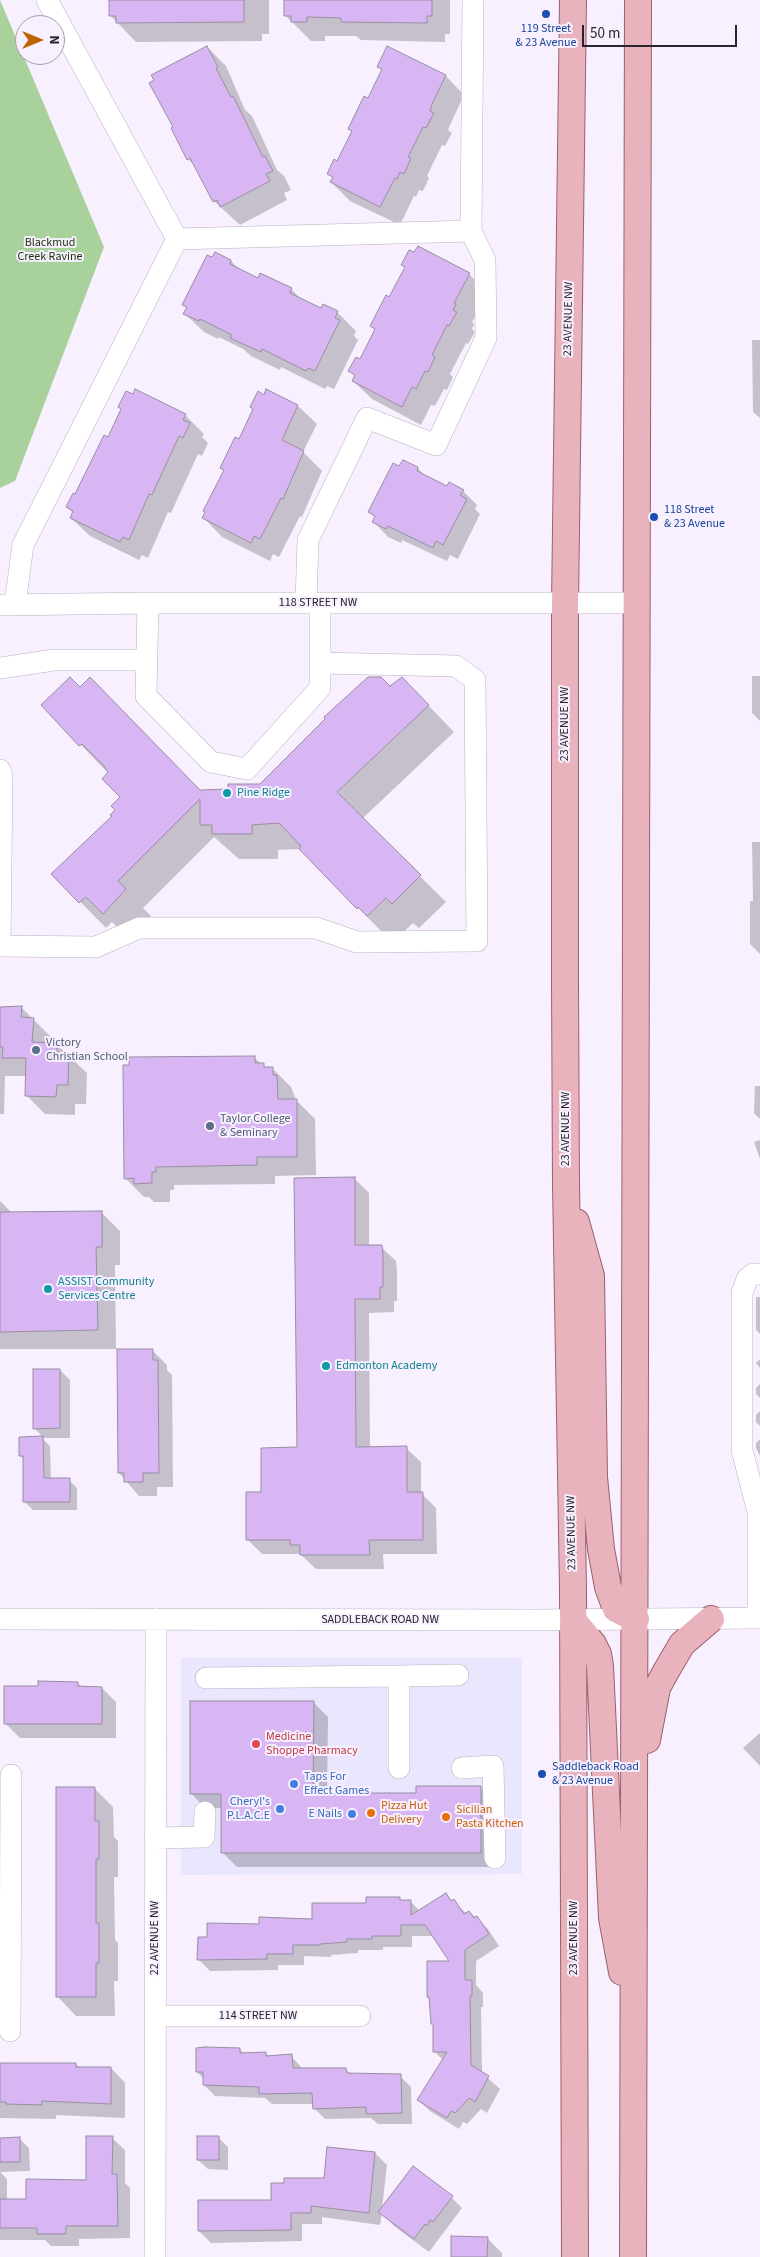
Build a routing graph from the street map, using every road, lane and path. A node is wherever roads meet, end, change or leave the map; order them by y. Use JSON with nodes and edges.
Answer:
{"nodes":[{"id":1,"x":47,"y":0,"type":"edge"},
{"id":2,"x":473,"y":0,"type":"edge"},
{"id":3,"x":573,"y":0,"type":"edge"},
{"id":4,"x":638,"y":0,"type":"edge"},
{"id":5,"x":656,"y":0,"type":"edge"},
{"id":6,"x":638,"y":203,"type":"junction"},
{"id":7,"x":472,"y":231,"type":"junction"},
{"id":8,"x":177,"y":239,"type":"junction"},
{"id":9,"x":148,"y":603,"type":"junction"},
{"id":10,"x":313,"y":603,"type":"junction"},
{"id":11,"x":636,"y":603,"type":"junction"},
{"id":12,"x":7,"y":604,"type":"edge"},
{"id":13,"x":565,"y":604,"type":"junction"},
{"id":14,"x":146,"y":660,"type":"junction"},
{"id":15,"x":320,"y":663,"type":"junction"},
{"id":16,"x":0,"y":668,"type":"edge"},
{"id":17,"x":0,"y":770,"type":"edge"},
{"id":18,"x":566,"y":1185,"type":"junction"},
{"id":19,"x":760,"y":1274,"type":"edge"},
{"id":20,"x":759,"y":1508,"type":"edge"},
{"id":21,"x":759,"y":1618,"type":"edge"},
{"id":22,"x":0,"y":1619,"type":"edge"},
{"id":23,"x":156,"y":1619,"type":"junction"},
{"id":24,"x":636,"y":1619,"type":"junction"},
{"id":25,"x":710,"y":1619,"type":"junction"},
{"id":26,"x":573,"y":1620,"type":"junction"},
{"id":27,"x":458,"y":1675,"type":"dead end"},
{"id":28,"x":399,"y":1676,"type":"junction"},
{"id":29,"x":206,"y":1678,"type":"dead end"},
{"id":30,"x":400,"y":1768,"type":"dead end"},
{"id":31,"x":462,"y":1768,"type":"dead end"},
{"id":32,"x":11,"y":1775,"type":"dead end"},
{"id":33,"x":636,"y":1790,"type":"junction"},
{"id":34,"x":205,"y":1812,"type":"dead end"},
{"id":35,"x":155,"y":1838,"type":"junction"},
{"id":36,"x":495,"y":1858,"type":"dead end"},
{"id":37,"x":156,"y":2016,"type":"junction"},
{"id":38,"x":360,"y":2016,"type":"dead end"},
{"id":39,"x":633,"y":2029,"type":"junction"},
{"id":40,"x":10,"y":2031,"type":"dead end"},
{"id":41,"x":154,"y":2257,"type":"edge"},
{"id":42,"x":575,"y":2257,"type":"edge"},
{"id":43,"x":633,"y":2257,"type":"edge"}],
"edges":[{"from":1,"to":8,"type":"street"},
{"from":2,"to":7,"type":"street"},
{"from":3,"to":13,"type":"main road","name":"23 AVENUE NW"},
{"from":4,"to":6,"type":"main road"},
{"from":5,"to":6,"type":"main road"},
{"from":6,"to":11,"type":"main road"},
{"from":7,"to":8,"type":"street"},
{"from":7,"to":10,"type":"street"},
{"from":8,"to":12,"type":"street"},
{"from":9,"to":10,"type":"street","name":"118 STREET NW"},
{"from":9,"to":12,"type":"street","name":"118 STREET NW"},
{"from":9,"to":14,"type":"street"},
{"from":10,"to":13,"type":"street","name":"118 STREET NW"},
{"from":10,"to":15,"type":"street"},
{"from":11,"to":13,"type":"street","name":"118 STREET NW"},
{"from":11,"to":24,"type":"main road"},
{"from":13,"to":18,"type":"main road","name":"23 AVENUE NW"},
{"from":14,"to":15,"type":"street"},
{"from":14,"to":16,"type":"street"},
{"from":15,"to":17,"type":"street"},
{"from":18,"to":24,"type":"main road"},
{"from":18,"to":26,"type":"main road","name":"23 AVENUE NW"},
{"from":19,"to":20,"type":"street"},
{"from":20,"to":21,"type":"street"},
{"from":21,"to":25,"type":"street","name":"SADDLEBACK ROAD NW"},
{"from":22,"to":23,"type":"street","name":"SADDLEBACK ROAD NW"},
{"from":23,"to":26,"type":"street","name":"SADDLEBACK ROAD NW"},
{"from":23,"to":35,"type":"street","name":"22 AVENUE NW"},
{"from":24,"to":25,"type":"street","name":"SADDLEBACK ROAD NW"},
{"from":24,"to":26,"type":"street","name":"SADDLEBACK ROAD NW"},
{"from":24,"to":33,"type":"main road"},
{"from":25,"to":33,"type":"main road"},
{"from":26,"to":39,"type":"main road"},
{"from":26,"to":42,"type":"main road","name":"23 AVENUE NW"},
{"from":27,"to":28,"type":"street"},
{"from":28,"to":29,"type":"street"},
{"from":28,"to":30,"type":"street"},
{"from":31,"to":36,"type":"street"},
{"from":32,"to":40,"type":"street"},
{"from":33,"to":39,"type":"main road"},
{"from":34,"to":35,"type":"street"},
{"from":35,"to":37,"type":"street","name":"22 AVENUE NW"},
{"from":37,"to":38,"type":"street","name":"114 STREET NW"},
{"from":37,"to":41,"type":"street","name":"22 AVENUE NW"},
{"from":39,"to":43,"type":"main road"}]}
